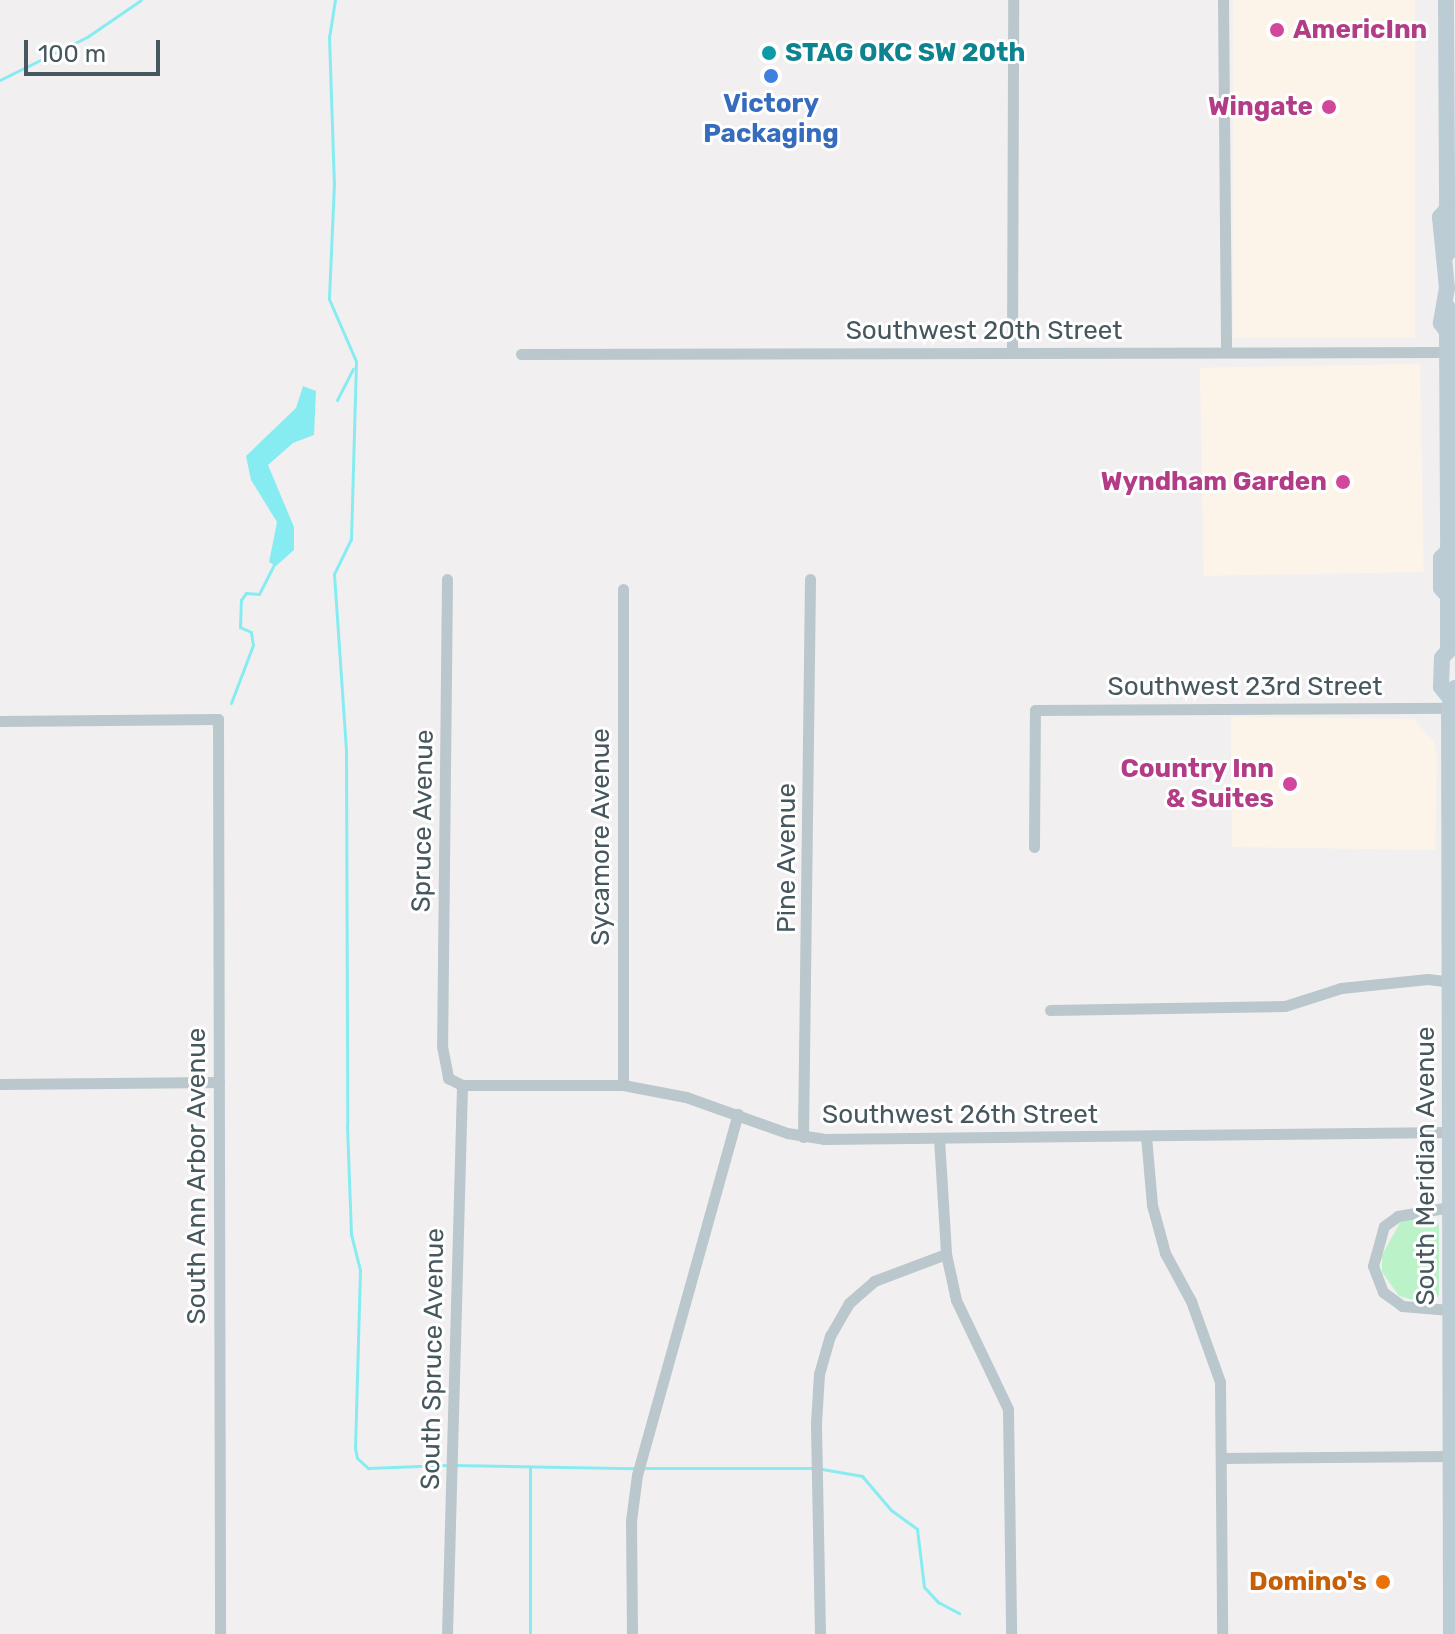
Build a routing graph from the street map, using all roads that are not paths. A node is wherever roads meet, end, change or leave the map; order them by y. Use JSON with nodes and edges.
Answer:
{"nodes":[{"id":1,"x":1013,"y":0,"type":"edge"},
{"id":2,"x":1223,"y":0,"type":"edge"},
{"id":3,"x":1446,"y":0,"type":"edge"},
{"id":4,"x":1449,"y":201,"type":"edge"},
{"id":5,"x":1450,"y":296,"type":"edge"},
{"id":6,"x":1226,"y":352,"type":"junction"},
{"id":7,"x":1447,"y":352,"type":"junction"},
{"id":8,"x":1012,"y":353,"type":"junction"},
{"id":9,"x":521,"y":354,"type":"dead end"},
{"id":10,"x":1451,"y":446,"type":"edge"},
{"id":11,"x":1452,"y":525,"type":"edge"},
{"id":12,"x":447,"y":579,"type":"dead end"},
{"id":13,"x":810,"y":579,"type":"dead end"},
{"id":14,"x":623,"y":589,"type":"dead end"},
{"id":15,"x":1453,"y":590,"type":"edge"},
{"id":16,"x":1452,"y":655,"type":"edge"},
{"id":17,"x":1452,"y":700,"type":"edge"},
{"id":18,"x":0,"y":721,"type":"edge"},
{"id":19,"x":1034,"y":847,"type":"dead end"},
{"id":20,"x":1452,"y":982,"type":"edge"},
{"id":21,"x":1050,"y":1010,"type":"dead end"},
{"id":22,"x":219,"y":1082,"type":"junction"},
{"id":23,"x":0,"y":1084,"type":"edge"},
{"id":24,"x":462,"y":1085,"type":"junction"},
{"id":25,"x":623,"y":1085,"type":"junction"},
{"id":26,"x":738,"y":1114,"type":"junction"},
{"id":27,"x":1450,"y":1132,"type":"junction"},
{"id":28,"x":1146,"y":1136,"type":"junction"},
{"id":29,"x":803,"y":1137,"type":"junction"},
{"id":30,"x":939,"y":1138,"type":"junction"},
{"id":31,"x":1450,"y":1207,"type":"junction"},
{"id":32,"x":946,"y":1254,"type":"junction"},
{"id":33,"x":1450,"y":1310,"type":"junction"},
{"id":34,"x":1451,"y":1456,"type":"junction"},
{"id":35,"x":1224,"y":1458,"type":"junction"},
{"id":36,"x":220,"y":1634,"type":"edge"},
{"id":37,"x":447,"y":1634,"type":"edge"},
{"id":38,"x":632,"y":1634,"type":"edge"},
{"id":39,"x":820,"y":1634,"type":"edge"},
{"id":40,"x":1011,"y":1634,"type":"edge"},
{"id":41,"x":1222,"y":1634,"type":"edge"},
{"id":42,"x":1451,"y":1634,"type":"edge"}],
"edges":[{"from":1,"to":8,"type":"street"},
{"from":2,"to":6,"type":"street"},
{"from":3,"to":4,"type":"main road","name":"South Meridian Avenue"},
{"from":4,"to":5,"type":"main road","name":"South Meridian Avenue"},
{"from":5,"to":7,"type":"main road","name":"South Meridian Avenue"},
{"from":6,"to":7,"type":"street","name":"Southwest 20th Street"},
{"from":6,"to":8,"type":"street","name":"Southwest 20th Street"},
{"from":7,"to":10,"type":"main road","name":"South Meridian Avenue"},
{"from":8,"to":9,"type":"street","name":"Southwest 20th Street"},
{"from":10,"to":11,"type":"main road","name":"South Meridian Avenue"},
{"from":11,"to":15,"type":"main road","name":"South Meridian Avenue"},
{"from":12,"to":24,"type":"street","name":"Spruce Avenue"},
{"from":13,"to":29,"type":"street","name":"Pine Avenue"},
{"from":14,"to":25,"type":"street","name":"Sycamore Avenue"},
{"from":15,"to":16,"type":"main road","name":"South Meridian Avenue"},
{"from":16,"to":17,"type":"main road","name":"South Meridian Avenue"},
{"from":17,"to":19,"type":"street","name":"Southwest 23rd Street"},
{"from":17,"to":20,"type":"main road","name":"South Meridian Avenue"},
{"from":18,"to":22,"type":"street","name":"South Ann Arbor Avenue"},
{"from":20,"to":21,"type":"street"},
{"from":20,"to":27,"type":"main road","name":"South Meridian Avenue"},
{"from":22,"to":23,"type":"street"},
{"from":22,"to":36,"type":"street","name":"South Ann Arbor Avenue"},
{"from":24,"to":25,"type":"street","name":"Southwest 26th Street"},
{"from":24,"to":37,"type":"street","name":"South Spruce Avenue"},
{"from":25,"to":26,"type":"street","name":"Southwest 26th Street"},
{"from":26,"to":29,"type":"street","name":"Southwest 26th Street"},
{"from":26,"to":38,"type":"street"},
{"from":27,"to":28,"type":"street","name":"Southwest 26th Street"},
{"from":27,"to":31,"type":"main road","name":"South Meridian Avenue"},
{"from":28,"to":30,"type":"street","name":"Southwest 26th Street"},
{"from":28,"to":35,"type":"street"},
{"from":29,"to":30,"type":"street","name":"Southwest 26th Street"},
{"from":30,"to":32,"type":"street"},
{"from":31,"to":33,"type":"main road","name":"South Meridian Avenue"},
{"from":31,"to":33,"type":"street"},
{"from":32,"to":39,"type":"street"},
{"from":32,"to":40,"type":"street"},
{"from":33,"to":34,"type":"main road","name":"South Meridian Avenue"},
{"from":34,"to":35,"type":"street"},
{"from":34,"to":42,"type":"main road","name":"South Meridian Avenue"},
{"from":35,"to":41,"type":"street"}]}
